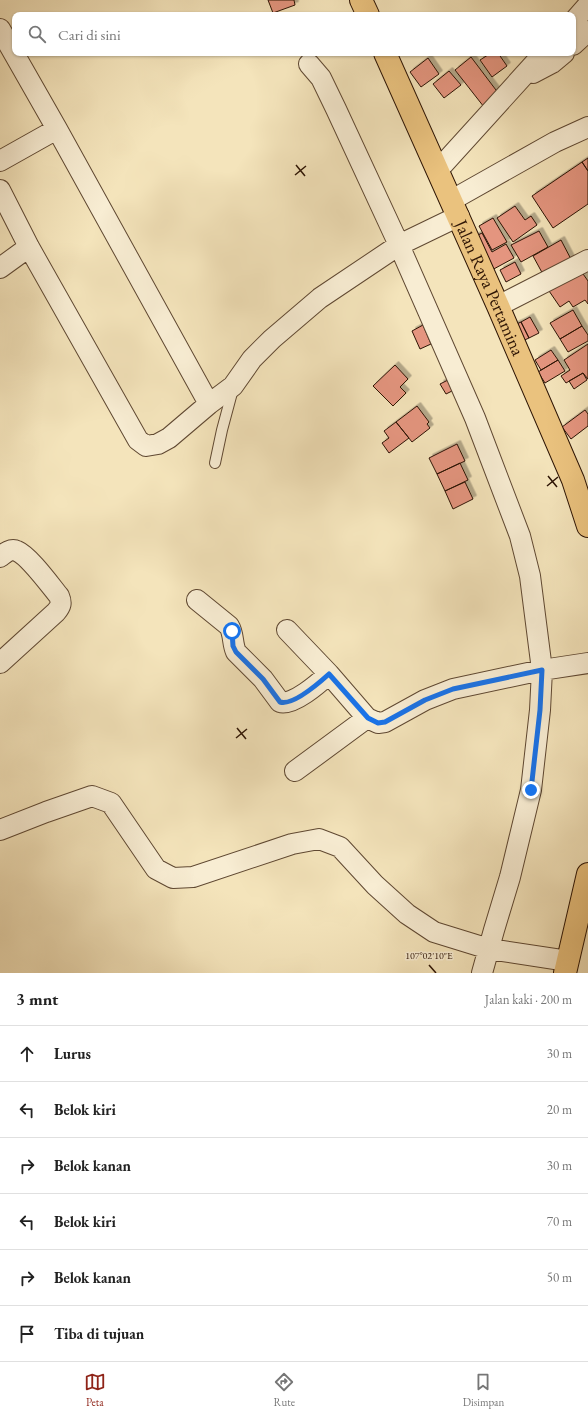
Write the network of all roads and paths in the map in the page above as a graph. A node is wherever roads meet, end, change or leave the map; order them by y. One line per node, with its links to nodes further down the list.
1 (361, 0): 3 (main road)
2 (588, 5): 4 (street)
3 (367, 12)
4 (576, 19)
5 (0, 29): 8 (street)
6 (588, 31): 7 (street)
7 (576, 42)
8 (12, 50)
9 (16, 56): 16 (street)
10 (386, 56): 18 (main road, Jalan Raya Pertamina)
11 (541, 56): 14 (street)
12 (560, 56): 14 (street)
13 (309, 64): 21 (street)
14 (520, 78): 18 (street)
15 (588, 127): 20 (street)
16 (58, 129): 17 (street); 27 (street)
17 (0, 161)
18 (438, 170): 20 (main road, Jalan Raya Pertamina)
19 (0, 190): 22 (street)
20 (453, 212): 21 (street); 25 (main road, Jalan Raya Pertamina)
21 (404, 242): 26 (street); 35 (street)
22 (29, 246): 24 (street); 27 (street)
23 (588, 260): 25 (street)
24 (0, 268)
25 (498, 306): 29 (main road, Jalan Raya Pertamina)
26 (233, 386): 27 (street); 28 (lane)
27 (209, 404)
28 (215, 463)
29 (588, 526)
30 (0, 557): 33 (street)
31 (197, 600): 36 (street)
32 (288, 630): 36 (street)
33 (0, 663)
34 (588, 663): 35 (street)
35 (550, 669): 37 (street); 41 (street)
36 (329, 674): 37 (street)
37 (368, 718): 38 (street)
38 (295, 771)
39 (0, 830): 41 (street)
40 (588, 874): 42 (main road)
41 (489, 949): 42 (street); 43 (street)
42 (566, 967)
43 (482, 973)

